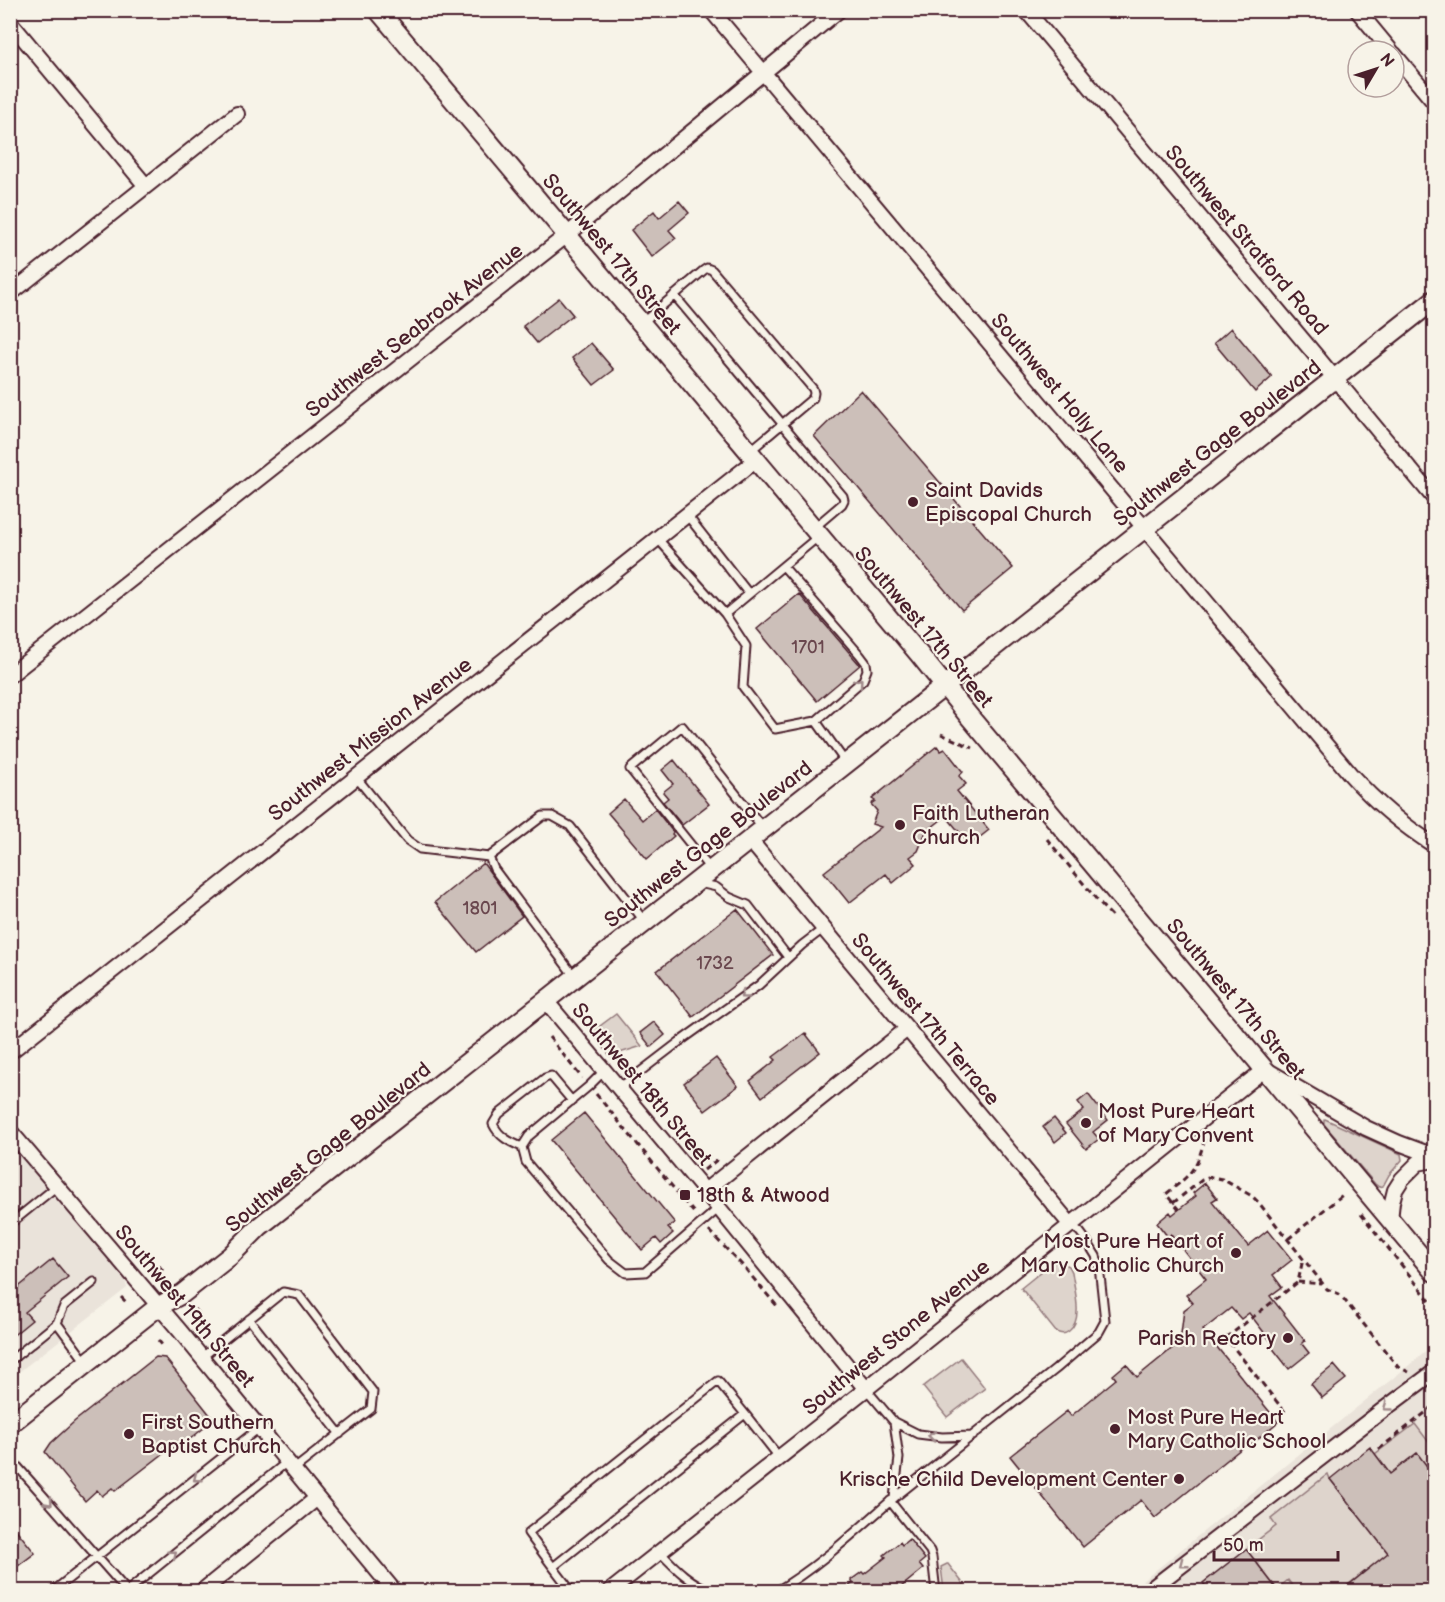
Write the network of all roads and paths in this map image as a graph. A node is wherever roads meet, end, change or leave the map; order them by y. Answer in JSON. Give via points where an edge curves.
{"nodes":[{"id":1,"x":378,"y":10,"type":"edge"},
{"id":2,"x":711,"y":10,"type":"edge"},
{"id":3,"x":839,"y":10,"type":"edge"},
{"id":4,"x":1026,"y":10,"type":"edge"},
{"id":5,"x":1357,"y":10,"type":"edge"},
{"id":6,"x":10,"y":22,"type":"edge"},
{"id":7,"x":1381,"y":39,"type":"edge"},
{"id":8,"x":1406,"y":69,"type":"edge"},
{"id":9,"x":763,"y":72,"type":"junction"},
{"id":10,"x":1434,"y":102,"type":"edge"},
{"id":11,"x":237,"y":114,"type":"dead end"},
{"id":12,"x":146,"y":186,"type":"junction"},
{"id":13,"x":567,"y":236,"type":"junction"},
{"id":14,"x":10,"y":294,"type":"edge"},
{"id":15,"x":674,"y":295,"type":"junction"},
{"id":16,"x":1434,"y":300,"type":"edge"},
{"id":17,"x":641,"y":323,"type":"junction"},
{"id":18,"x":1335,"y":379,"type":"junction"},
{"id":19,"x":782,"y":424,"type":"junction"},
{"id":20,"x":752,"y":456,"type":"junction"},
{"id":21,"x":1434,"y":498,"type":"edge"},
{"id":22,"x":687,"y":515,"type":"junction"},
{"id":23,"x":1145,"y":527,"type":"junction"},
{"id":24,"x":816,"y":532,"type":"junction"},
{"id":25,"x":657,"y":538,"type":"junction"},
{"id":26,"x":783,"y":566,"type":"junction"},
{"id":27,"x":749,"y":594,"type":"junction"},
{"id":28,"x":725,"y":614,"type":"junction"},
{"id":29,"x":10,"y":675,"type":"edge"},
{"id":30,"x":944,"y":686,"type":"junction"},
{"id":31,"x":816,"y":722,"type":"junction"},
{"id":32,"x":846,"y":763,"type":"junction"},
{"id":33,"x":356,"y":777,"type":"junction"},
{"id":34,"x":756,"y":834,"type":"junction"},
{"id":35,"x":1434,"y":845,"type":"edge"},
{"id":36,"x":489,"y":857,"type":"junction"},
{"id":37,"x":711,"y":870,"type":"junction"},
{"id":38,"x":696,"y":882,"type":"junction"},
{"id":39,"x":645,"y":922,"type":"junction"},
{"id":40,"x":824,"y":929,"type":"junction"},
{"id":41,"x":788,"y":957,"type":"junction"},
{"id":42,"x":575,"y":977,"type":"junction"},
{"id":43,"x":546,"y":1001,"type":"junction"},
{"id":44,"x":907,"y":1029,"type":"junction"},
{"id":45,"x":549,"y":1037,"type":"dead end"},
{"id":46,"x":10,"y":1052,"type":"edge"},
{"id":47,"x":1265,"y":1069,"type":"junction"},
{"id":48,"x":604,"y":1071,"type":"junction"},
{"id":49,"x":590,"y":1086,"type":"junction"},
{"id":50,"x":619,"y":1088,"type":"junction"},
{"id":51,"x":572,"y":1101,"type":"junction"},
{"id":52,"x":1206,"y":1133,"type":"dead end"},
{"id":53,"x":13,"y":1138,"type":"edge"},
{"id":54,"x":522,"y":1147,"type":"junction"},
{"id":55,"x":1434,"y":1158,"type":"edge"},
{"id":56,"x":57,"y":1186,"type":"junction"},
{"id":57,"x":705,"y":1191,"type":"junction"},
{"id":58,"x":1346,"y":1192,"type":"dead end"},
{"id":59,"x":1173,"y":1203,"type":"junction"},
{"id":60,"x":719,"y":1209,"type":"junction"},
{"id":61,"x":1358,"y":1209,"type":"dead end"},
{"id":62,"x":1179,"y":1210,"type":"dead end"},
{"id":63,"x":1390,"y":1220,"type":"junction"},
{"id":64,"x":10,"y":1224,"type":"edge"},
{"id":65,"x":703,"y":1224,"type":"junction"},
{"id":66,"x":1070,"y":1224,"type":"junction"},
{"id":67,"x":1288,"y":1239,"type":"junction"},
{"id":68,"x":1303,"y":1259,"type":"junction"},
{"id":69,"x":159,"y":1266,"type":"dead end"},
{"id":70,"x":164,"y":1272,"type":"dead end"},
{"id":71,"x":1434,"y":1272,"type":"edge"},
{"id":72,"x":94,"y":1282,"type":"dead end"},
{"id":73,"x":1298,"y":1282,"type":"junction"},
{"id":74,"x":1322,"y":1284,"type":"junction"},
{"id":75,"x":121,"y":1297,"type":"dead end"},
{"id":76,"x":126,"y":1302,"type":"dead end"},
{"id":77,"x":159,"y":1306,"type":"junction"},
{"id":78,"x":1434,"y":1306,"type":"edge"},
{"id":79,"x":195,"y":1309,"type":"dead end"},
{"id":80,"x":780,"y":1310,"type":"dead end"},
{"id":81,"x":200,"y":1315,"type":"dead end"},
{"id":82,"x":249,"y":1319,"type":"junction"},
{"id":83,"x":57,"y":1323,"type":"junction"},
{"id":84,"x":158,"y":1340,"type":"dead end"},
{"id":85,"x":162,"y":1345,"type":"dead end"},
{"id":86,"x":201,"y":1358,"type":"junction"},
{"id":87,"x":10,"y":1361,"type":"edge"},
{"id":88,"x":87,"y":1363,"type":"junction"},
{"id":89,"x":1430,"y":1376,"type":"edge"},
{"id":90,"x":866,"y":1389,"type":"junction"},
{"id":91,"x":1434,"y":1406,"type":"edge"},
{"id":92,"x":1285,"y":1412,"type":"dead end"},
{"id":93,"x":745,"y":1414,"type":"junction"},
{"id":94,"x":894,"y":1422,"type":"junction"},
{"id":95,"x":10,"y":1424,"type":"edge"},
{"id":96,"x":259,"y":1428,"type":"junction"},
{"id":97,"x":339,"y":1434,"type":"junction"},
{"id":98,"x":973,"y":1436,"type":"junction"},
{"id":99,"x":1379,"y":1449,"type":"dead end"},
{"id":100,"x":10,"y":1458,"type":"edge"},
{"id":101,"x":779,"y":1458,"type":"junction"},
{"id":102,"x":290,"y":1466,"type":"junction"},
{"id":103,"x":317,"y":1498,"type":"junction"},
{"id":104,"x":892,"y":1499,"type":"junction"},
{"id":105,"x":660,"y":1552,"type":"junction"},
{"id":106,"x":98,"y":1556,"type":"junction"},
{"id":107,"x":553,"y":1567,"type":"junction"},
{"id":108,"x":127,"y":1591,"type":"edge"},
{"id":109,"x":775,"y":1591,"type":"edge"},
{"id":110,"x":52,"y":1592,"type":"edge"},
{"id":111,"x":201,"y":1592,"type":"edge"},
{"id":112,"x":395,"y":1592,"type":"edge"},
{"id":113,"x":572,"y":1592,"type":"edge"},
{"id":114,"x":609,"y":1592,"type":"edge"},
{"id":115,"x":714,"y":1592,"type":"edge"},
{"id":116,"x":936,"y":1592,"type":"edge"},
{"id":117,"x":1147,"y":1592,"type":"edge"}],
"edges":[{"from":1,"to":13,"type":"main road","name":"Southwest 17th Street"},
{"from":2,"to":9,"type":"street","name":"Southwest Holly Lane"},
{"from":3,"to":9,"type":"street","name":"Southwest Seabrook Avenue"},
{"from":4,"to":18,"type":"street","name":"Southwest Stratford Road"},
{"from":5,"to":7,"type":"street"},
{"from":6,"to":12,"type":"street"},
{"from":8,"to":10,"type":"street"},
{"from":9,"to":13,"type":"street","name":"Southwest Seabrook Avenue"},
{"from":9,"to":23,"type":"street","name":"Southwest Holly Lane"},
{"from":11,"to":12,"type":"street"},
{"from":12,"to":14,"type":"street"},
{"from":13,"to":17,"type":"main road","name":"Southwest 17th Street"},
{"from":13,"to":29,"type":"street","name":"Southwest Seabrook Avenue"},
{"from":15,"to":17,"type":"lane"},
{"from":15,"to":19,"type":"lane"},
{"from":15,"to":19,"type":"lane","via":[[707,268],[712,270],[813,389],[813,398]]},
{"from":16,"to":18,"type":"main road","name":"Southwest Gage Boulevard"},
{"from":17,"to":20,"type":"main road","name":"Southwest 17th Street"},
{"from":18,"to":21,"type":"street","name":"Southwest Stratford Road"},
{"from":18,"to":23,"type":"main road","name":"Southwest Gage Boulevard"},
{"from":19,"to":20,"type":"lane"},
{"from":19,"to":24,"type":"lane","via":[[843,496],[842,504]]},
{"from":20,"to":22,"type":"street","name":"Southwest Mission Avenue"},
{"from":20,"to":24,"type":"main road","name":"Southwest 17th Street"},
{"from":22,"to":25,"type":"street","name":"Southwest Mission Avenue"},
{"from":22,"to":27,"type":"lane"},
{"from":23,"to":30,"type":"main road","name":"Southwest Gage Boulevard"},
{"from":23,"to":35,"type":"street","name":"Southwest Holly Lane","via":[[1368,795]]},
{"from":24,"to":26,"type":"lane"},
{"from":24,"to":30,"type":"main road","name":"Southwest 17th Street"},
{"from":25,"to":28,"type":"lane"},
{"from":25,"to":33,"type":"street","name":"Southwest Mission Avenue"},
{"from":26,"to":27,"type":"lane"},
{"from":31,"to":26,"type":"lane","one_way":true,"via":[[863,680],[866,663]]},
{"from":27,"to":28,"type":"lane"},
{"from":28,"to":31,"type":"lane","via":[[746,646],[743,687],[775,729]]},
{"from":30,"to":32,"type":"main road","name":"Southwest Gage Boulevard"},
{"from":30,"to":47,"type":"main road","name":"Southwest 17th Street"},
{"from":31,"to":32,"type":"lane"},
{"from":32,"to":34,"type":"main road","name":"Southwest Gage Boulevard"},
{"from":33,"to":36,"type":"lane","via":[[407,840],[420,849]]},
{"from":33,"to":46,"type":"street","name":"Southwest Mission Avenue"},
{"from":34,"to":37,"type":"main road","name":"Southwest Gage Boulevard"},
{"from":34,"to":37,"type":"lane","via":[[682,726],[630,769]]},
{"from":34,"to":40,"type":"street","name":"Southwest 17th Terrace"},
{"from":36,"to":39,"type":"lane","via":[[543,816],[552,816],[570,826]]},
{"from":36,"to":42,"type":"lane"},
{"from":37,"to":38,"type":"main road","name":"Southwest Gage Boulevard"},
{"from":38,"to":39,"type":"main road","name":"Southwest Gage Boulevard"},
{"from":38,"to":41,"type":"lane","via":[[716,887],[748,905]]},
{"from":39,"to":42,"type":"main road","name":"Southwest Gage Boulevard"},
{"from":40,"to":41,"type":"lane"},
{"from":40,"to":44,"type":"street","name":"Southwest 17th Terrace"},
{"from":41,"to":50,"type":"lane","one_way":true,"via":[[759,985]]},
{"from":42,"to":43,"type":"main road","name":"Southwest Gage Boulevard"},
{"from":43,"to":48,"type":"street","name":"Southwest 18th Street"},
{"from":43,"to":77,"type":"main road","name":"Southwest Gage Boulevard","via":[[260,1226],[183,1294]]},
{"from":44,"to":57,"type":"street"},
{"from":44,"to":66,"type":"street","name":"Southwest 17th Terrace"},
{"from":45,"to":49,"type":"path"},
{"from":47,"to":55,"type":"street","via":[[1366,1128]]},
{"from":47,"to":63,"type":"main road","name":"Southwest 17th Street"},
{"from":47,"to":66,"type":"street","name":"Southwest Stone Avenue"},
{"from":48,"to":49,"type":"lane"},
{"from":48,"to":50,"type":"street","name":"Southwest 18th Street"},
{"from":49,"to":51,"type":"lane"},
{"from":49,"to":65,"type":"path"},
{"from":50,"to":57,"type":"street","name":"Southwest 18th Street"},
{"from":51,"to":54,"type":"lane","via":[[529,1136]]},
{"from":51,"to":54,"type":"lane","via":[[551,1076],[499,1114],[493,1124],[496,1130]]},
{"from":52,"to":59,"type":"path","via":[[1200,1159],[1189,1176],[1166,1194]]},
{"from":53,"to":56,"type":"street","name":"Southwest 19th Street"},
{"from":54,"to":65,"type":"lane","via":[[526,1162],[609,1260],[626,1273],[645,1272]]},
{"from":55,"to":63,"type":"street","via":[[1418,1163],[1402,1179]]},
{"from":56,"to":64,"type":"lane"},
{"from":56,"to":77,"type":"street","name":"Southwest 19th Street"},
{"from":57,"to":60,"type":"street","name":"Southwest 18th Street"},
{"from":58,"to":67,"type":"path"},
{"from":59,"to":62,"type":"path"},
{"from":59,"to":67,"type":"path","via":[[1202,1180],[1217,1178],[1256,1199]]},
{"from":60,"to":65,"type":"lane"},
{"from":60,"to":90,"type":"street","name":"Southwest 18th Street"},
{"from":61,"to":78,"type":"path"},
{"from":63,"to":71,"type":"main road","name":"Southwest 17th Street"},
{"from":65,"to":80,"type":"path"},
{"from":66,"to":90,"type":"street","name":"Southwest Stone Avenue"},
{"from":66,"to":98,"type":"lane","via":[[1080,1232],[1099,1266],[1104,1321],[1099,1332]]},
{"from":67,"to":68,"type":"path"},
{"from":68,"to":73,"type":"path"},
{"from":68,"to":74,"type":"path"},
{"from":69,"to":70,"type":"path"},
{"from":72,"to":83,"type":"lane","via":[[64,1306]]},
{"from":73,"to":74,"type":"path"},
{"from":73,"to":92,"type":"path","via":[[1226,1338]]},
{"from":74,"to":89,"type":"path","via":[[1342,1297],[1398,1367]]},
{"from":75,"to":76,"type":"path"},
{"from":77,"to":86,"type":"street","name":"Southwest 19th Street"},
{"from":77,"to":88,"type":"main road","name":"Southwest Gage Boulevard"},
{"from":79,"to":81,"type":"path"},
{"from":82,"to":86,"type":"lane"},
{"from":82,"to":97,"type":"lane"},
{"from":82,"to":97,"type":"lane","via":[[283,1292],[299,1295],[373,1392],[371,1409]]},
{"from":83,"to":87,"type":"lane"},
{"from":83,"to":88,"type":"lane"},
{"from":84,"to":85,"type":"path"},
{"from":86,"to":96,"type":"street","name":"Southwest 19th Street"},
{"from":88,"to":95,"type":"main road","name":"Southwest Gage Boulevard"},
{"from":89,"to":117,"type":"street","one_way":true},
{"from":90,"to":94,"type":"lane"},
{"from":90,"to":101,"type":"street","name":"Southwest Stone Avenue"},
{"from":91,"to":99,"type":"path"},
{"from":93,"to":101,"type":"lane"},
{"from":93,"to":107,"type":"lane"},
{"from":93,"to":107,"type":"lane","via":[[718,1381],[528,1533]]},
{"from":98,"to":94,"type":"lane","one_way":true,"via":[[918,1434]]},
{"from":94,"to":104,"type":"lane","via":[[899,1458]]},
{"from":96,"to":102,"type":"street","name":"Southwest 19th Street"},
{"from":96,"to":106,"type":"lane","one_way":true},
{"from":97,"to":102,"type":"lane"},
{"from":98,"to":104,"type":"lane"},
{"from":100,"to":106,"type":"lane","one_way":true},
{"from":101,"to":105,"type":"street","name":"Southwest Stone Avenue"},
{"from":102,"to":103,"type":"street","name":"Southwest 19th Street"},
{"from":108,"to":102,"type":"lane","one_way":true},
{"from":103,"to":111,"type":"street"},
{"from":103,"to":112,"type":"street","name":"Southwest 19th Street"},
{"from":104,"to":109,"type":"lane","via":[[795,1580]]},
{"from":104,"to":116,"type":"lane","via":[[930,1551]]},
{"from":105,"to":114,"type":"street","name":"Southwest Stone Avenue"},
{"from":105,"to":115,"type":"lane","via":[[683,1576]]},
{"from":106,"to":108,"type":"lane"},
{"from":106,"to":110,"type":"lane"},
{"from":107,"to":113,"type":"lane"}]}
